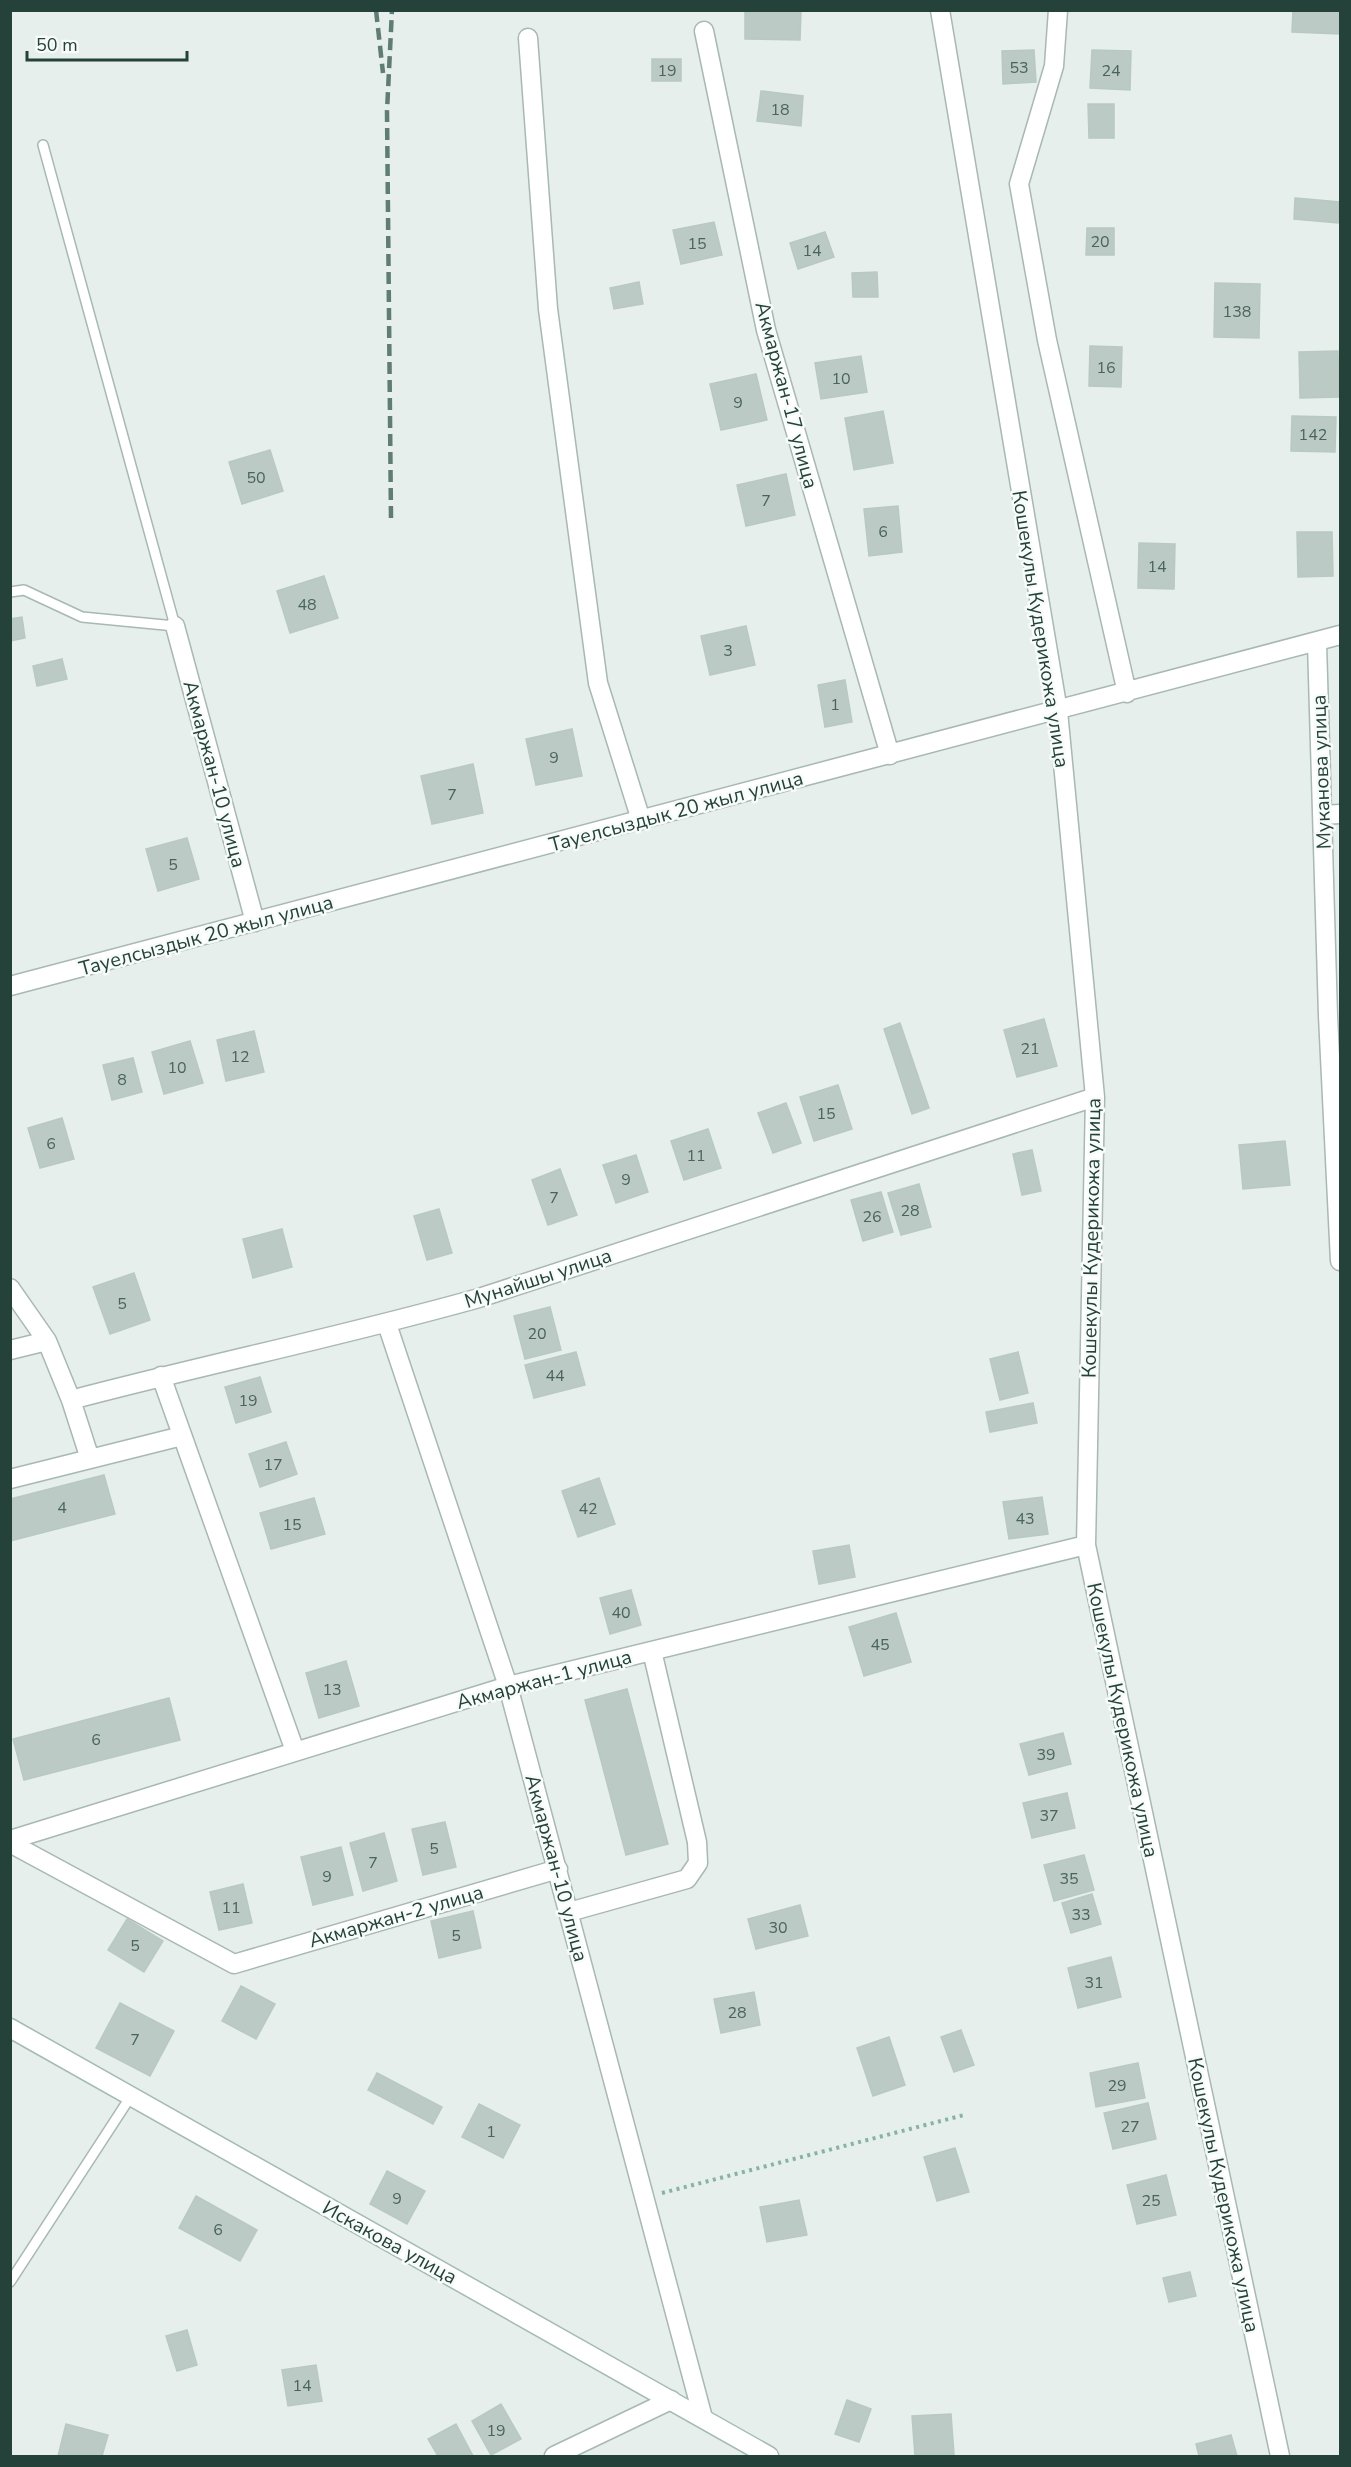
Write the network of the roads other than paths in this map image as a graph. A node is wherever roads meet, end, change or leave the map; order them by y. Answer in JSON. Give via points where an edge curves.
{"nodes":[{"id":1,"x":940,"y":10,"type":"edge"},
{"id":2,"x":1058,"y":10,"type":"edge"},
{"id":3,"x":704,"y":31,"type":"dead end"},
{"id":4,"x":528,"y":38,"type":"dead end"},
{"id":5,"x":43,"y":146,"type":"dead end"},
{"id":6,"x":10,"y":592,"type":"edge"},
{"id":7,"x":175,"y":626,"type":"junction"},
{"id":8,"x":1341,"y":635,"type":"edge"},
{"id":9,"x":1317,"y":643,"type":"junction"},
{"id":10,"x":1127,"y":693,"type":"junction"},
{"id":11,"x":1058,"y":711,"type":"junction"},
{"id":12,"x":890,"y":755,"type":"junction"},
{"id":13,"x":1341,"y":814,"type":"edge"},
{"id":14,"x":1322,"y":815,"type":"junction"},
{"id":15,"x":641,"y":820,"type":"junction"},
{"id":16,"x":255,"y":922,"type":"junction"},
{"id":17,"x":10,"y":986,"type":"edge"},
{"id":18,"x":1334,"y":1016,"type":"edge"},
{"id":19,"x":1095,"y":1097,"type":"junction"},
{"id":20,"x":1341,"y":1261,"type":"edge"},
{"id":21,"x":10,"y":1288,"type":"edge"},
{"id":22,"x":387,"y":1324,"type":"junction"},
{"id":23,"x":47,"y":1341,"type":"junction"},
{"id":24,"x":10,"y":1350,"type":"edge"},
{"id":25,"x":161,"y":1376,"type":"junction"},
{"id":26,"x":71,"y":1400,"type":"junction"},
{"id":27,"x":182,"y":1436,"type":"junction"},
{"id":28,"x":90,"y":1459,"type":"junction"},
{"id":29,"x":10,"y":1479,"type":"edge"},
{"id":30,"x":1086,"y":1545,"type":"junction"},
{"id":31,"x":651,"y":1651,"type":"junction"},
{"id":32,"x":508,"y":1686,"type":"junction"},
{"id":33,"x":295,"y":1751,"type":"junction"},
{"id":34,"x":10,"y":1841,"type":"edge"},
{"id":35,"x":558,"y":1869,"type":"junction"},
{"id":36,"x":569,"y":1912,"type":"junction"},
{"id":37,"x":10,"y":2028,"type":"edge"},
{"id":38,"x":131,"y":2096,"type":"junction"},
{"id":39,"x":10,"y":2282,"type":"edge"},
{"id":40,"x":671,"y":2400,"type":"junction"},
{"id":41,"x":702,"y":2418,"type":"junction"},
{"id":42,"x":554,"y":2457,"type":"edge"},
{"id":43,"x":769,"y":2457,"type":"edge"},
{"id":44,"x":1280,"y":2457,"type":"edge"}],
"edges":[{"from":1,"to":11,"type":"street","name":"Кошекулы Кудерикожа улица"},
{"from":2,"to":10,"type":"street","via":[[1054,66],[1019,184],[1047,340]]},
{"from":3,"to":12,"type":"street","name":"Акмаржан-17 улица","via":[[766,330]]},
{"from":4,"to":15,"type":"street","via":[[548,309],[598,683]]},
{"from":5,"to":7,"type":"lane"},
{"from":6,"to":7,"type":"lane","via":[[24,590],[81,617]]},
{"from":7,"to":16,"type":"street","name":"Акмаржан-10 улица"},
{"from":8,"to":9,"type":"street","name":"Тауелсыздык 20 жыл улица"},
{"from":9,"to":10,"type":"street","name":"Тауелсыздык 20 жыл улица"},
{"from":9,"to":14,"type":"street","name":"Муканова улица"},
{"from":10,"to":11,"type":"street","name":"Тауелсыздык 20 жыл улица"},
{"from":11,"to":12,"type":"street","name":"Тауелсыздык 20 жыл улица"},
{"from":11,"to":19,"type":"street","name":"Кошекулы Кудерикожа улица"},
{"from":12,"to":15,"type":"street","name":"Тауелсыздык 20 жыл улица"},
{"from":13,"to":14,"type":"street"},
{"from":14,"to":18,"type":"street","name":"Муканова улица"},
{"from":15,"to":16,"type":"street","name":"Тауелсыздык 20 жыл улица"},
{"from":16,"to":17,"type":"street","name":"Тауелсыздык 20 жыл улица"},
{"from":18,"to":20,"type":"street","name":"Муканова улица"},
{"from":19,"to":22,"type":"street","name":"Мунайшы улица","via":[[479,1298]]},
{"from":19,"to":30,"type":"street","name":"Кошекулы Кудерикожа улица"},
{"from":21,"to":23,"type":"street"},
{"from":22,"to":25,"type":"street","name":"Мунайшы улица"},
{"from":22,"to":32,"type":"street","name":"Акмаржан-10 улица"},
{"from":23,"to":24,"type":"street"},
{"from":23,"to":26,"type":"street"},
{"from":25,"to":26,"type":"street","name":"Мунайшы улица"},
{"from":25,"to":27,"type":"street"},
{"from":26,"to":28,"type":"street"},
{"from":27,"to":28,"type":"street"},
{"from":27,"to":33,"type":"street"},
{"from":28,"to":29,"type":"street"},
{"from":30,"to":31,"type":"street","name":"Акмаржан-1 улица"},
{"from":30,"to":44,"type":"street","name":"Кошекулы Кудерикожа улица"},
{"from":31,"to":32,"type":"street","name":"Акмаржан-1 улица"},
{"from":31,"to":36,"type":"street","via":[[697,1842],[698,1863],[687,1879]]},
{"from":32,"to":33,"type":"street","name":"Акмаржан-1 улица"},
{"from":32,"to":35,"type":"street","name":"Акмаржан-10 улица"},
{"from":33,"to":34,"type":"street","name":"Акмаржан-1 улица"},
{"from":34,"to":35,"type":"street","name":"Акмаржан-2 улица","via":[[234,1964]]},
{"from":35,"to":36,"type":"street","name":"Акмаржан-10 улица"},
{"from":36,"to":41,"type":"street","name":"Акмаржан-10 улица"},
{"from":37,"to":38,"type":"street","name":"Искакова улица"},
{"from":38,"to":39,"type":"lane"},
{"from":38,"to":40,"type":"street","name":"Искакова улица"},
{"from":40,"to":41,"type":"street","name":"Искакова улица"},
{"from":40,"to":42,"type":"street"},
{"from":41,"to":43,"type":"street","name":"Искакова улица"}]}
